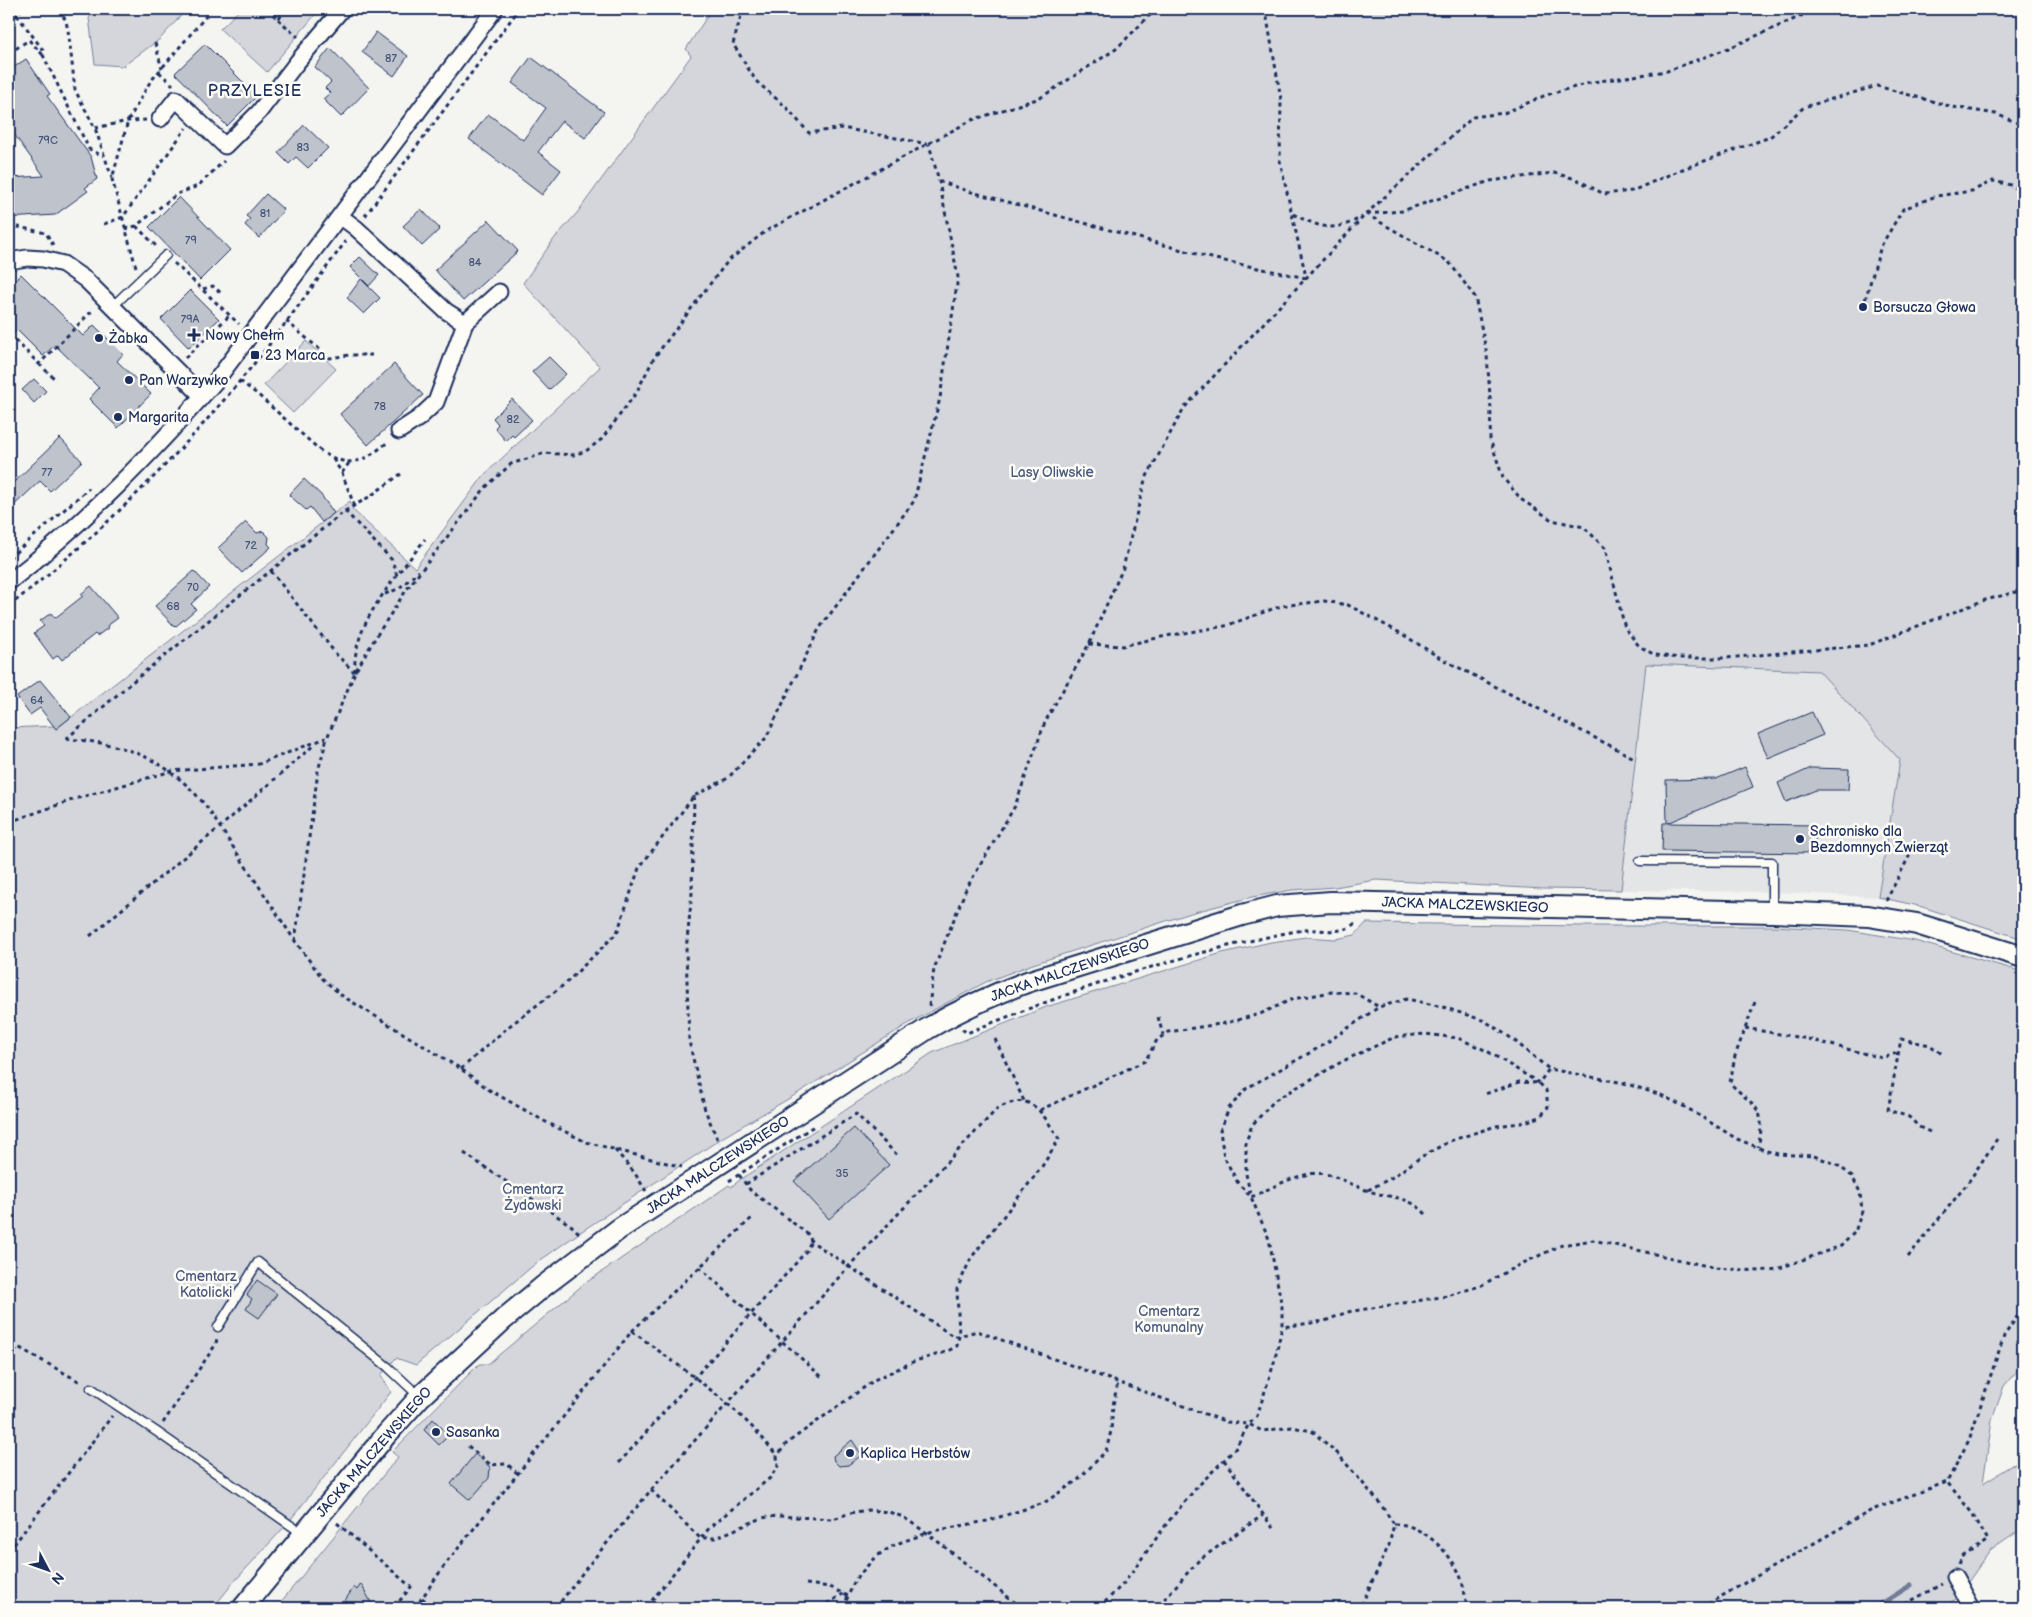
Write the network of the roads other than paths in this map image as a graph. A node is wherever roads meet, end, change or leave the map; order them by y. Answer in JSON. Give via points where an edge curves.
{"nodes":[{"id":1,"x":342,"y":9,"type":"edge"},
{"id":2,"x":496,"y":9,"type":"edge"},
{"id":3,"x":160,"y":118,"type":"road end"},
{"id":4,"x":340,"y":216,"type":"junction"},
{"id":5,"x":166,"y":255,"type":"road end"},
{"id":6,"x":9,"y":262,"type":"edge"},
{"id":7,"x":499,"y":292,"type":"dead end"},
{"id":8,"x":109,"y":302,"type":"junction"},
{"id":9,"x":465,"y":323,"type":"junction"},
{"id":10,"x":202,"y":396,"type":"junction"},
{"id":11,"x":399,"y":431,"type":"road end"},
{"id":12,"x":9,"y":582,"type":"edge"},
{"id":13,"x":1640,"y":861,"type":"dead end"},
{"id":14,"x":1772,"y":912,"type":"junction"},
{"id":15,"x":2023,"y":957,"type":"edge"},
{"id":16,"x":218,"y":1327,"type":"road end"},
{"id":17,"x":91,"y":1388,"type":"road end"},
{"id":18,"x":420,"y":1397,"type":"junction"},
{"id":19,"x":303,"y":1534,"type":"junction"},
{"id":20,"x":1955,"y":1577,"type":"road end"},
{"id":21,"x":247,"y":1607,"type":"edge"},
{"id":22,"x":1972,"y":1608,"type":"edge"}],
"edges":[{"from":1,"to":3,"type":"street","via":[[259,112],[225,146],[176,100]]},
{"from":2,"to":4,"type":"street"},
{"from":4,"to":9,"type":"street","via":[[446,311]]},
{"from":4,"to":10,"type":"street"},
{"from":5,"to":8,"type":"lane"},
{"from":6,"to":8,"type":"street","via":[[43,258],[63,264]]},
{"from":7,"to":9,"type":"street"},
{"from":8,"to":10,"type":"street"},
{"from":9,"to":11,"type":"street","via":[[436,402],[420,418]]},
{"from":10,"to":12,"type":"street","via":[[114,491]]},
{"from":13,"to":14,"type":"lane","via":[[1772,862]]},
{"from":14,"to":15,"type":"main road","name":"JACKA MALCZEWSKIEGO","via":[[1877,917],[1917,924]]},
{"from":14,"to":18,"type":"main road","name":"JACKA MALCZEWSKIEGO","via":[[1376,902],[1276,906],[1027,982],[985,998],[927,1029],[612,1234],[504,1319]]},
{"from":16,"to":18,"type":"lane","via":[[258,1262],[388,1367]]},
{"from":17,"to":19,"type":"lane"},
{"from":18,"to":19,"type":"main road","name":"JACKA MALCZEWSKIEGO"},
{"from":19,"to":21,"type":"main road","name":"JACKA MALCZEWSKIEGO"},
{"from":20,"to":22,"type":"street"}]}
